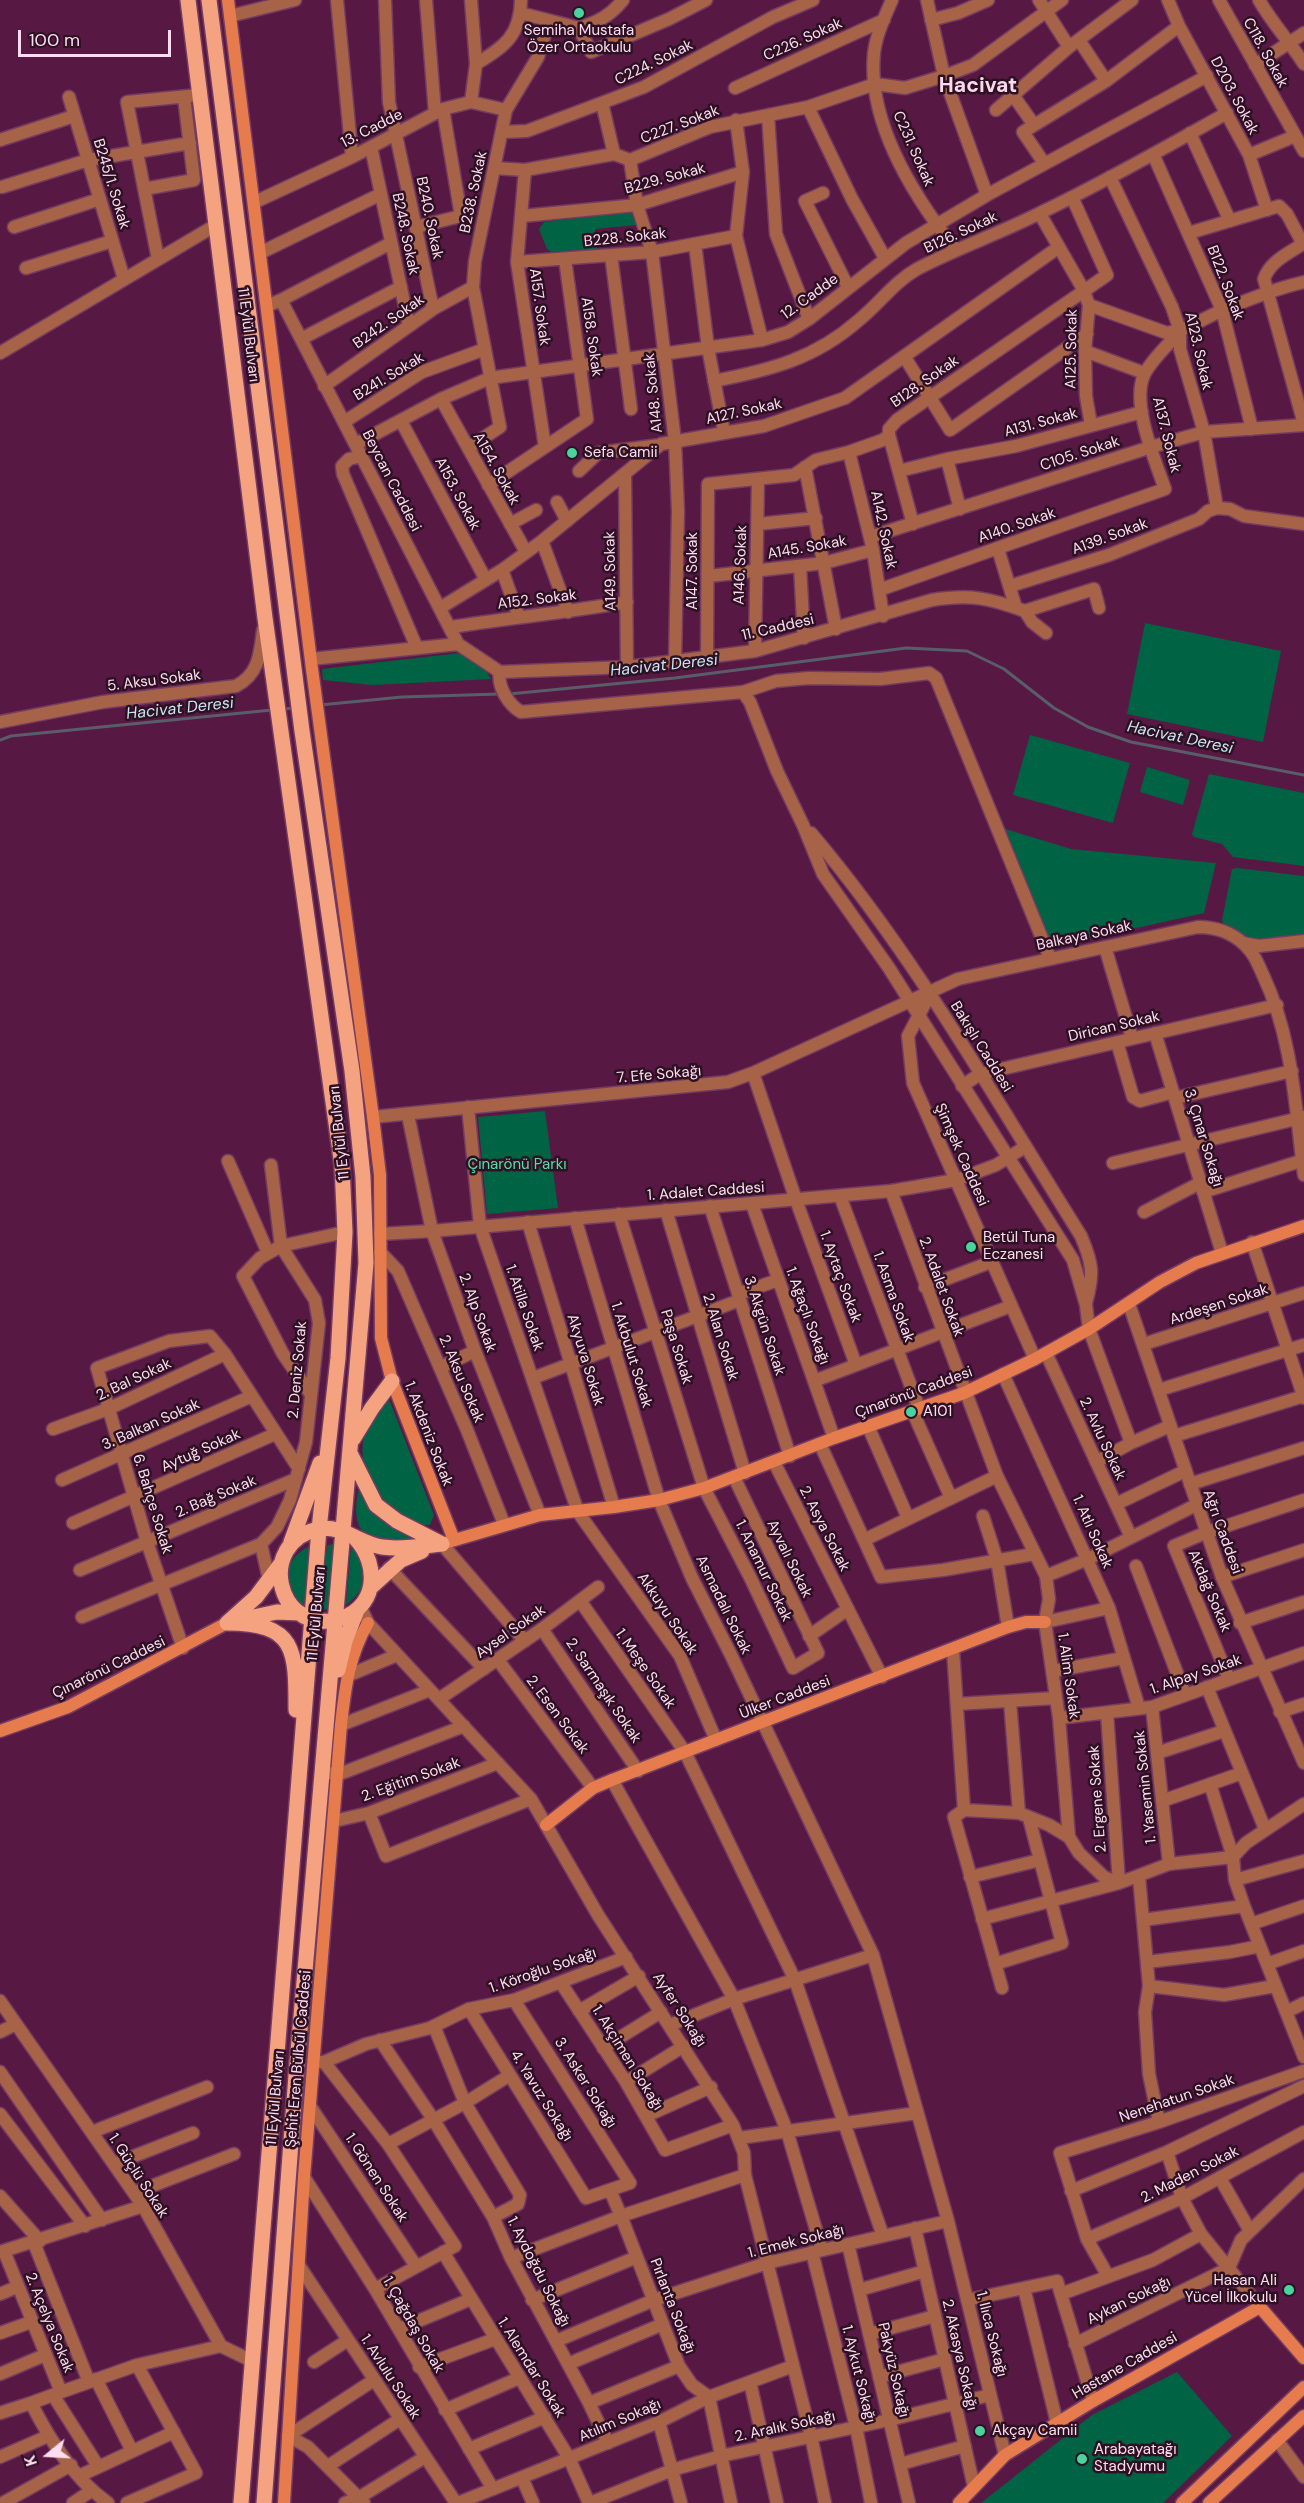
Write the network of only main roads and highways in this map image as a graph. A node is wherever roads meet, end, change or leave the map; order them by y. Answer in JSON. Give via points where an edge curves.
{"nodes":[{"id":1,"x":188,"y":0,"type":"edge"},
{"id":2,"x":209,"y":0,"type":"edge"},
{"id":3,"x":228,"y":0,"type":"edge"},
{"id":4,"x":1304,"y":1226,"type":"edge"},
{"id":5,"x":392,"y":1381,"type":"junction"},
{"id":6,"x":330,"y":1435,"type":"junction"},
{"id":7,"x":350,"y":1448,"type":"junction"},
{"id":8,"x":319,"y":1529,"type":"junction"},
{"id":9,"x":349,"y":1535,"type":"junction"},
{"id":10,"x":448,"y":1542,"type":"junction"},
{"id":11,"x":289,"y":1546,"type":"junction"},
{"id":12,"x":280,"y":1565,"type":"junction"},
{"id":13,"x":370,"y":1588,"type":"junction"},
{"id":14,"x":359,"y":1608,"type":"junction"},
{"id":15,"x":306,"y":1616,"type":"junction"},
{"id":16,"x":334,"y":1620,"type":"junction"},
{"id":17,"x":1045,"y":1622,"type":"road end"},
{"id":18,"x":226,"y":1623,"type":"junction"},
{"id":19,"x":368,"y":1623,"type":"road end"},
{"id":20,"x":0,"y":1731,"type":"edge"},
{"id":21,"x":325,"y":1731,"type":"junction"},
{"id":22,"x":330,"y":1773,"type":"junction"},
{"id":23,"x":296,"y":1814,"type":"junction"},
{"id":24,"x":546,"y":1825,"type":"road end"},
{"id":25,"x":1304,"y":2358,"type":"edge"},
{"id":26,"x":1304,"y":2387,"type":"edge"},
{"id":27,"x":1304,"y":2416,"type":"edge"},
{"id":28,"x":241,"y":2503,"type":"edge"},
{"id":29,"x":264,"y":2503,"type":"edge"},
{"id":30,"x":284,"y":2503,"type":"edge"},
{"id":31,"x":959,"y":2503,"type":"edge"},
{"id":32,"x":1182,"y":2503,"type":"edge"},
{"id":33,"x":1209,"y":2503,"type":"edge"}],
"edges":[{"from":1,"to":6,"type":"main road","name":"11 Eylül Bulvarı","via":[[265,618],[342,1166],[345,1232]]},
{"from":2,"to":7,"type":"main road","name":"11 Eylül Bulvarı","via":[[363,1177],[366,1263]]},
{"from":3,"to":5,"type":"main road","name":"1. Akdeniz Sokak","via":[[380,1175],[381,1338]]},
{"from":4,"to":10,"type":"main road","name":"Çınarönü Caddesi","via":[[1196,1263],[1089,1329],[964,1393],[704,1488],[614,1508],[540,1515]]},
{"from":5,"to":7,"type":"main road"},
{"from":5,"to":10,"type":"main road","name":"1. Akdeniz Sokak"},
{"from":6,"to":8,"type":"main road","name":"11 Eylül Bulvarı"},
{"from":6,"to":11,"type":"main road"},
{"from":7,"to":9,"type":"main road","name":"11 Eylül Bulvarı"},
{"from":7,"to":10,"type":"main road","via":[[376,1505],[397,1521]]},
{"from":8,"to":9,"type":"main road"},
{"from":8,"to":11,"type":"main road","via":[[302,1534]]},
{"from":8,"to":15,"type":"main road","name":"11 Eylül Bulvarı"},
{"from":9,"to":10,"type":"main road","via":[[380,1547]]},
{"from":9,"to":13,"type":"main road","via":[[370,1561]]},
{"from":9,"to":16,"type":"main road","name":"11 Eylül Bulvarı"},
{"from":10,"to":13,"type":"main road","via":[[401,1560]]},
{"from":11,"to":12,"type":"main road"},
{"from":12,"to":15,"type":"main road","via":[[283,1592],[290,1604]]},
{"from":12,"to":18,"type":"main road","via":[[256,1597]]},
{"from":13,"to":14,"type":"main road"},
{"from":14,"to":16,"type":"main road"},
{"from":14,"to":21,"type":"main road","via":[[345,1641]]},
{"from":15,"to":16,"type":"main road"},
{"from":15,"to":18,"type":"main road","via":[[277,1612]]},
{"from":15,"to":23,"type":"main road","name":"11 Eylül Bulvarı"},
{"from":16,"to":21,"type":"main road","name":"11 Eylül Bulvarı"},
{"from":17,"to":24,"type":"main road","name":"Ülker Caddesi","via":[[1026,1622],[1008,1628],[612,1780],[593,1788]]},
{"from":18,"to":20,"type":"main road","name":"Çınarönü Caddesi","via":[[68,1707]]},
{"from":18,"to":23,"type":"main road","via":[[252,1623],[268,1628],[290,1648],[295,1660]]},
{"from":19,"to":22,"type":"main road","name":"Şehit Eren Bülbül Caddesi","via":[[358,1640],[347,1676]]},
{"from":21,"to":22,"type":"main road","name":"11 Eylül Bulvarı"},
{"from":22,"to":29,"type":"main road","name":"11 Eylül Bulvarı","via":[[278,2294]]},
{"from":22,"to":30,"type":"main road","name":"Şehit Eren Bülbül Caddesi","via":[[334,1821],[319,2062],[310,2106],[304,2177]]},
{"from":23,"to":28,"type":"main road","name":"11 Eylül Bulvarı"},
{"from":25,"to":31,"type":"main road","name":"Hastane Caddesi","via":[[1260,2307],[1005,2455]]},
{"from":26,"to":32,"type":"main road"},
{"from":27,"to":33,"type":"main road"}]}
